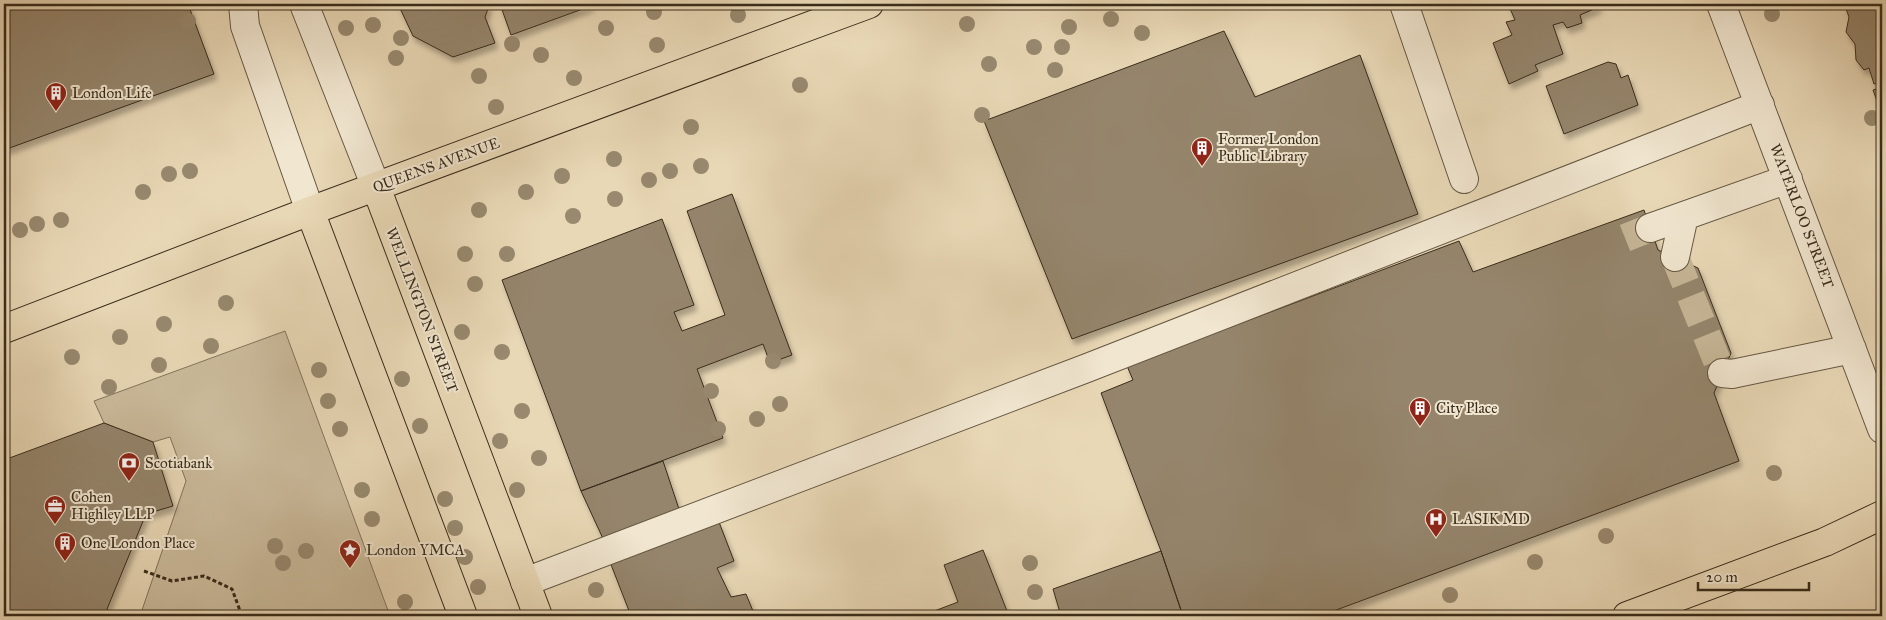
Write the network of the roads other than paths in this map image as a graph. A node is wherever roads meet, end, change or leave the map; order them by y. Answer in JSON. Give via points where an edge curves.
{"nodes":[{"id":1,"x":243,"y":4,"type":"edge"},
{"id":2,"x":304,"y":4,"type":"edge"},
{"id":3,"x":869,"y":4,"type":"edge"},
{"id":4,"x":1404,"y":4,"type":"edge"},
{"id":5,"x":1721,"y":4,"type":"edge"},
{"id":6,"x":1760,"y":105,"type":"junction"},
{"id":7,"x":1464,"y":179,"type":"dead end"},
{"id":8,"x":1788,"y":179,"type":"junction"},
{"id":9,"x":376,"y":187,"type":"junction"},
{"id":10,"x":310,"y":211,"type":"junction"},
{"id":11,"x":1684,"y":216,"type":"junction"},
{"id":12,"x":1650,"y":228,"type":"tunnel mouth"},
{"id":13,"x":1675,"y":257,"type":"tunnel mouth"},
{"id":14,"x":4,"y":329,"type":"edge"},
{"id":15,"x":1852,"y":349,"type":"junction"},
{"id":16,"x":1722,"y":372,"type":"dead end"},
{"id":17,"x":1882,"y":429,"type":"edge"},
{"id":18,"x":1882,"y":515,"type":"edge"},
{"id":19,"x":525,"y":582,"type":"junction"},
{"id":20,"x":463,"y":616,"type":"edge"},
{"id":21,"x":538,"y":616,"type":"edge"},
{"id":22,"x":1626,"y":616,"type":"edge"}],
"edges":[{"from":1,"to":10,"type":"street","via":[[245,26]]},
{"from":2,"to":9,"type":"street","name":"WELLINGTON STREET"},
{"from":3,"to":9,"type":"main road","name":"QUEENS AVENUE"},
{"from":4,"to":7,"type":"street"},
{"from":5,"to":6,"type":"street","name":"WATERLOO STREET"},
{"from":6,"to":8,"type":"street","name":"WATERLOO STREET"},
{"from":6,"to":19,"type":"street"},
{"from":8,"to":11,"type":"street"},
{"from":8,"to":15,"type":"street","name":"WATERLOO STREET"},
{"from":9,"to":10,"type":"main road","name":"QUEENS AVENUE"},
{"from":9,"to":19,"type":"main road","name":"WELLINGTON STREET"},
{"from":10,"to":14,"type":"main road","name":"QUEENS AVENUE"},
{"from":10,"to":20,"type":"main road"},
{"from":11,"to":12,"type":"street"},
{"from":11,"to":13,"type":"street"},
{"from":15,"to":16,"type":"street","via":[[1732,374]]},
{"from":15,"to":17,"type":"street","name":"WATERLOO STREET"},
{"from":18,"to":22,"type":"main road","via":[[1825,542]]},
{"from":19,"to":21,"type":"main road","name":"WELLINGTON STREET"}]}
